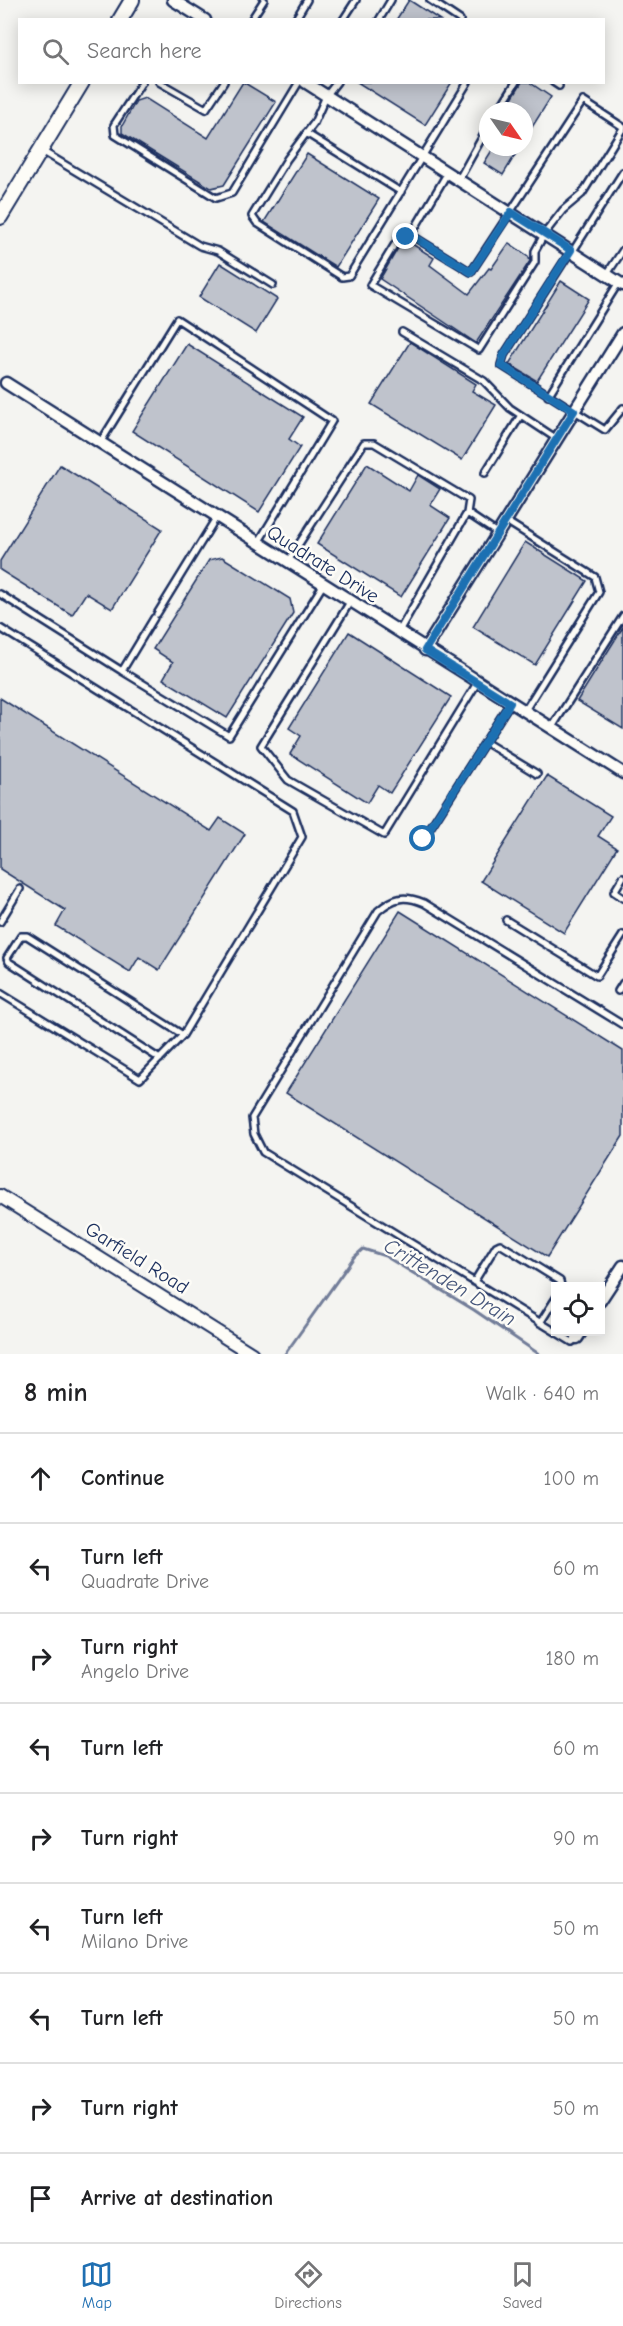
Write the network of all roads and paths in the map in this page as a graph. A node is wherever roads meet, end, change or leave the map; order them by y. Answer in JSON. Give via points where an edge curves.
{"nodes":[{"id":1,"x":131,"y":0,"type":"edge"},
{"id":2,"x":173,"y":0,"type":"edge"},
{"id":3,"x":264,"y":0,"type":"edge"},
{"id":4,"x":307,"y":0,"type":"edge"},
{"id":5,"x":356,"y":0,"type":"edge"},
{"id":6,"x":391,"y":0,"type":"edge"},
{"id":7,"x":430,"y":0,"type":"edge"},
{"id":8,"x":121,"y":18,"type":"edge"},
{"id":9,"x":202,"y":18,"type":"edge"},
{"id":10,"x":252,"y":18,"type":"edge"},
{"id":11,"x":296,"y":18,"type":"edge"},
{"id":12,"x":345,"y":18,"type":"edge"},
{"id":13,"x":380,"y":18,"type":"edge"},
{"id":14,"x":457,"y":18,"type":"edge"},
{"id":15,"x":81,"y":84,"type":"edge"},
{"id":16,"x":141,"y":84,"type":"edge"},
{"id":17,"x":162,"y":84,"type":"edge"},
{"id":18,"x":223,"y":84,"type":"edge"},
{"id":19,"x":298,"y":84,"type":"edge"},
{"id":20,"x":308,"y":84,"type":"edge"},
{"id":21,"x":335,"y":84,"type":"edge"},
{"id":22,"x":467,"y":84,"type":"edge"},
{"id":23,"x":515,"y":84,"type":"edge"},
{"id":24,"x":326,"y":96,"type":"junction"},
{"id":25,"x":504,"y":102,"type":"edge"},
{"id":26,"x":623,"y":127,"type":"edge"},
{"id":27,"x":306,"y":134,"type":"junction"},
{"id":28,"x":479,"y":143,"type":"edge"},
{"id":29,"x":41,"y":151,"type":"junction"},
{"id":30,"x":424,"y":157,"type":"junction"},
{"id":31,"x":448,"y":172,"type":"junction"},
{"id":32,"x":623,"y":172,"type":"edge"},
{"id":33,"x":459,"y":179,"type":"junction"},
{"id":34,"x":401,"y":192,"type":"junction"},
{"id":35,"x":511,"y":212,"type":"junction"},
{"id":36,"x":0,"y":217,"type":"edge"},
{"id":37,"x":545,"y":233,"type":"junction"},
{"id":38,"x":411,"y":235,"type":"junction"},
{"id":39,"x":623,"y":250,"type":"edge"},
{"id":40,"x":572,"y":251,"type":"junction"},
{"id":41,"x":607,"y":274,"type":"junction"},
{"id":42,"x":621,"y":284,"type":"edge"},
{"id":43,"x":273,"y":285,"type":"dead end"},
{"id":44,"x":402,"y":332,"type":"dead end"},
{"id":45,"x":623,"y":333,"type":"edge"},
{"id":46,"x":2,"y":380,"type":"edge"},
{"id":47,"x":548,"y":396,"type":"junction"},
{"id":48,"x":623,"y":408,"type":"edge"},
{"id":49,"x":574,"y":411,"type":"junction"},
{"id":50,"x":521,"y":415,"type":"junction"},
{"id":51,"x":557,"y":439,"type":"junction"},
{"id":52,"x":99,"y":444,"type":"junction"},
{"id":53,"x":485,"y":473,"type":"dead end"},
{"id":54,"x":467,"y":513,"type":"junction"},
{"id":55,"x":216,"y":518,"type":"junction"},
{"id":56,"x":506,"y":521,"type":"junction"},
{"id":57,"x":498,"y":533,"type":"junction"},
{"id":58,"x":257,"y":544,"type":"junction"},
{"id":59,"x":287,"y":563,"type":"junction"},
{"id":60,"x":323,"y":585,"type":"junction"},
{"id":61,"x":0,"y":594,"type":"edge"},
{"id":62,"x":350,"y":602,"type":"junction"},
{"id":63,"x":623,"y":616,"type":"edge"},
{"id":64,"x":0,"y":628,"type":"edge"},
{"id":65,"x":398,"y":633,"type":"junction"},
{"id":66,"x":425,"y":650,"type":"junction"},
{"id":67,"x":122,"y":671,"type":"junction"},
{"id":68,"x":477,"y":682,"type":"junction"},
{"id":69,"x":510,"y":703,"type":"junction"},
{"id":70,"x":524,"y":712,"type":"junction"},
{"id":71,"x":551,"y":729,"type":"junction"},
{"id":72,"x":485,"y":742,"type":"junction"},
{"id":73,"x":623,"y":773,"type":"edge"},
{"id":74,"x":537,"y":774,"type":"dead end"},
{"id":75,"x":423,"y":839,"type":"dead end"},
{"id":76,"x":623,"y":877,"type":"edge"},
{"id":77,"x":20,"y":889,"type":"dead end"},
{"id":78,"x":623,"y":898,"type":"edge"},
{"id":79,"x":506,"y":920,"type":"dead end"},
{"id":80,"x":0,"y":922,"type":"edge"},
{"id":81,"x":623,"y":935,"type":"edge"},
{"id":82,"x":623,"y":983,"type":"edge"},
{"id":83,"x":618,"y":991,"type":"dead end"},
{"id":84,"x":0,"y":993,"type":"edge"},
{"id":85,"x":623,"y":1025,"type":"edge"},
{"id":86,"x":183,"y":1035,"type":"junction"},
{"id":87,"x":160,"y":1059,"type":"junction"},
{"id":88,"x":0,"y":1196,"type":"edge"},
{"id":89,"x":623,"y":1266,"type":"edge"},
{"id":90,"x":474,"y":1282,"type":"junction"},
{"id":91,"x":560,"y":1282,"type":"edge"},
{"id":92,"x":605,"y":1293,"type":"edge"},
{"id":93,"x":551,"y":1305,"type":"edge"},
{"id":94,"x":540,"y":1323,"type":"junction"},
{"id":95,"x":551,"y":1330,"type":"edge"},
{"id":96,"x":562,"y":1336,"type":"edge"},
{"id":97,"x":578,"y":1336,"type":"edge"},
{"id":98,"x":252,"y":1354,"type":"edge"}],
"edges":[{"from":1,"to":8,"type":"main road"},
{"from":2,"to":9,"type":"street"},
{"from":3,"to":10,"type":"lane"},
{"from":4,"to":11,"type":"lane"},
{"from":5,"to":12,"type":"lane"},
{"from":6,"to":13,"type":"lane"},
{"from":7,"to":14,"type":"lane"},
{"from":15,"to":29,"type":"main road"},
{"from":16,"to":19,"type":"lane","via":[[114,125],[115,135],[216,198],[232,193]]},
{"from":17,"to":18,"type":"lane","via":[[206,109]]},
{"from":20,"to":24,"type":"street"},
{"from":21,"to":24,"type":"lane"},
{"from":22,"to":30,"type":"lane"},
{"from":23,"to":25,"type":"lane"},
{"from":24,"to":27,"type":"lane"},
{"from":24,"to":30,"type":"street"},
{"from":26,"to":35,"type":"lane","via":[[584,101]]},
{"from":26,"to":37,"type":"lane","via":[[582,194]]},
{"from":27,"to":34,"type":"lane"},
{"from":27,"to":34,"type":"lane","via":[[252,216],[342,277],[349,276]]},
{"from":28,"to":33,"type":"lane"},
{"from":29,"to":36,"type":"main road"},
{"from":29,"to":43,"type":"lane"},
{"from":30,"to":31,"type":"street"},
{"from":30,"to":34,"type":"lane"},
{"from":31,"to":33,"type":"street"},
{"from":31,"to":38,"type":"lane"},
{"from":32,"to":40,"type":"lane"},
{"from":33,"to":35,"type":"street"},
{"from":35,"to":37,"type":"street"},
{"from":35,"to":38,"type":"lane","via":[[471,272]]},
{"from":37,"to":38,"type":"lane","via":[[535,251],[535,262],[479,350],[370,285],[398,239]]},
{"from":37,"to":40,"type":"street"},
{"from":39,"to":41,"type":"lane"},
{"from":40,"to":41,"type":"street"},
{"from":40,"to":47,"type":"lane","via":[[501,365]]},
{"from":41,"to":42,"type":"street"},
{"from":42,"to":47,"type":"lane"},
{"from":44,"to":50,"type":"lane","via":[[484,381]]},
{"from":45,"to":49,"type":"street"},
{"from":46,"to":52,"type":"street","name":"Quadrate Drive"},
{"from":47,"to":49,"type":"lane"},
{"from":48,"to":49,"type":"lane","via":[[605,430]]},
{"from":49,"to":51,"type":"street"},
{"from":50,"to":51,"type":"lane"},
{"from":50,"to":53,"type":"lane"},
{"from":51,"to":56,"type":"street"},
{"from":52,"to":55,"type":"street","name":"Quadrate Drive"},
{"from":52,"to":58,"type":"lane","via":[[177,319],[332,421]]},
{"from":54,"to":57,"type":"lane"},
{"from":54,"to":59,"type":"lane","via":[[469,500],[374,443],[364,443]]},
{"from":54,"to":65,"type":"lane"},
{"from":55,"to":58,"type":"street","name":"Quadrate Drive"},
{"from":55,"to":67,"type":"lane"},
{"from":56,"to":57,"type":"street"},
{"from":56,"to":70,"type":"lane","via":[[596,577],[599,592]]},
{"from":57,"to":66,"type":"street"},
{"from":58,"to":59,"type":"street","name":"Quadrate Drive"},
{"from":59,"to":60,"type":"street","name":"Quadrate Drive"},
{"from":60,"to":62,"type":"street","name":"Quadrate Drive"},
{"from":60,"to":67,"type":"lane","via":[[229,736]]},
{"from":61,"to":67,"type":"lane"},
{"from":62,"to":65,"type":"street","name":"Quadrate Drive"},
{"from":62,"to":68,"type":"lane","via":[[261,746],[288,780],[384,835]]},
{"from":63,"to":71,"type":"lane"},
{"from":64,"to":86,"type":"lane","via":[[294,812],[302,837]]},
{"from":65,"to":66,"type":"street","name":"Quadrate Drive"},
{"from":66,"to":68,"type":"street","name":"Quadrate Drive"},
{"from":68,"to":69,"type":"street","name":"Quadrate Drive"},
{"from":69,"to":70,"type":"street","name":"Quadrate Drive"},
{"from":69,"to":72,"type":"lane"},
{"from":70,"to":71,"type":"street","name":"Quadrate Drive"},
{"from":71,"to":73,"type":"street","name":"Quadrate Drive"},
{"from":72,"to":74,"type":"lane"},
{"from":72,"to":75,"type":"lane"},
{"from":76,"to":78,"type":"lane","via":[[614,892]]},
{"from":77,"to":80,"type":"lane"},
{"from":79,"to":81,"type":"lane","via":[[597,976]]},
{"from":82,"to":83,"type":"lane"},
{"from":84,"to":87,"type":"lane","via":[[140,1079]]},
{"from":85,"to":90,"type":"lane","via":[[407,896],[390,900],[378,911],[262,1099],[252,1118],[254,1134],[263,1152]]},
{"from":86,"to":87,"type":"lane"},
{"from":86,"to":87,"type":"lane","via":[[27,936],[21,936],[7,958],[9,962]]},
{"from":88,"to":98,"type":"street","name":"Garfield Road"},
{"from":89,"to":92,"type":"street"},
{"from":90,"to":91,"type":"lane","via":[[500,1244]]},
{"from":90,"to":94,"type":"lane"},
{"from":93,"to":94,"type":"lane"},
{"from":94,"to":95,"type":"lane"},
{"from":96,"to":97,"type":"lane","via":[[572,1342]]}]}
